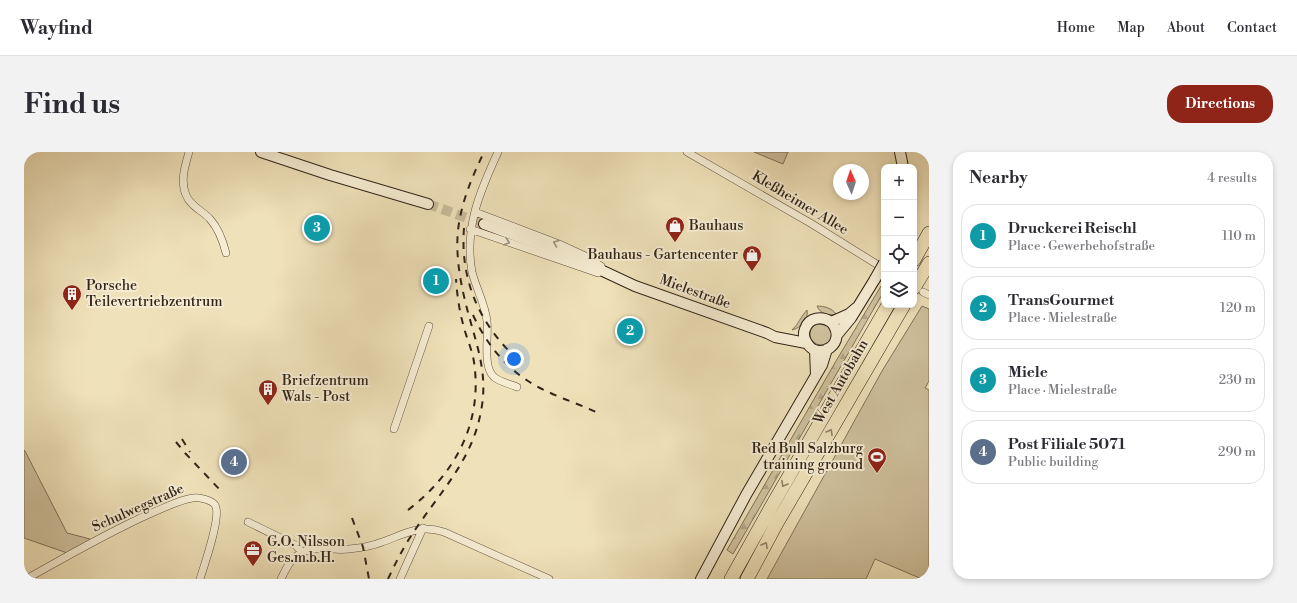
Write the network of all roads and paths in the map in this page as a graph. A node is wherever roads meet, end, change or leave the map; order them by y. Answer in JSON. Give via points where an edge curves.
{"nodes":[{"id":1,"x":189,"y":152,"type":"edge"},
{"id":2,"x":261,"y":152,"type":"edge"},
{"id":3,"x":498,"y":152,"type":"edge"},
{"id":4,"x":687,"y":152,"type":"edge"},
{"id":5,"x":900,"y":152,"type":"edge"},
{"id":6,"x":902,"y":164,"type":"edge"},
{"id":7,"x":428,"y":204,"type":"tunnel mouth"},
{"id":8,"x":475,"y":212,"type":"junction"},
{"id":9,"x":484,"y":224,"type":"tunnel mouth"},
{"id":10,"x":470,"y":230,"type":"junction"},
{"id":11,"x":929,"y":233,"type":"edge"},
{"id":12,"x":226,"y":253,"type":"dead end"},
{"id":13,"x":917,"y":255,"type":"edge"},
{"id":14,"x":929,"y":263,"type":"edge"},
{"id":15,"x":881,"y":264,"type":"edge"},
{"id":16,"x":614,"y":276,"type":"junction"},
{"id":17,"x":922,"y":292,"type":"edge"},
{"id":18,"x":856,"y":308,"type":"junction"},
{"id":19,"x":886,"y":308,"type":"edge"},
{"id":20,"x":902,"y":308,"type":"edge"},
{"id":21,"x":831,"y":322,"type":"junction"},
{"id":22,"x":429,"y":326,"type":"dead end"},
{"id":23,"x":804,"y":330,"type":"junction"},
{"id":24,"x":767,"y":333,"type":"junction"},
{"id":25,"x":837,"y":335,"type":"junction"},
{"id":26,"x":806,"y":342,"type":"junction"},
{"id":27,"x":827,"y":349,"type":"junction"},
{"id":28,"x":815,"y":350,"type":"junction"},
{"id":29,"x":816,"y":375,"type":"junction"},
{"id":30,"x":517,"y":386,"type":"dead end"},
{"id":31,"x":394,"y":429,"type":"dead end"},
{"id":32,"x":248,"y":522,"type":"dead end"},
{"id":33,"x":423,"y":528,"type":"junction"},
{"id":34,"x":302,"y":552,"type":"junction"},
{"id":35,"x":26,"y":579,"type":"edge"},
{"id":36,"x":200,"y":579,"type":"edge"},
{"id":37,"x":281,"y":579,"type":"edge"},
{"id":38,"x":400,"y":579,"type":"edge"},
{"id":39,"x":549,"y":579,"type":"edge"},
{"id":40,"x":701,"y":579,"type":"edge"},
{"id":41,"x":731,"y":579,"type":"edge"},
{"id":42,"x":746,"y":579,"type":"edge"}],
"edges":[{"from":1,"to":12,"type":"street","via":[[183,183],[186,195],[217,228]]},
{"from":2,"to":7,"type":"street"},
{"from":3,"to":8,"type":"street","via":[[482,187]]},
{"from":4,"to":15,"type":"street","name":"Kleßheimer Allee"},
{"from":5,"to":6,"type":"street"},
{"from":8,"to":10,"type":"street"},
{"from":16,"to":8,"type":"street","name":"Mielestraße","one_way":true,"via":[[585,256]]},
{"from":9,"to":16,"type":"street","name":"Mielestraße"},
{"from":10,"to":16,"type":"street","name":"Mielestraße","one_way":true,"via":[[597,273]]},
{"from":10,"to":30,"type":"street","via":[[472,271],[488,326],[486,347],[489,369],[495,378]]},
{"from":11,"to":13,"type":"highway"},
{"from":14,"to":17,"type":"highway"},
{"from":15,"to":18,"type":"street","bridge":true,"via":[[875,280]]},
{"from":16,"to":24,"type":"street","name":"Mielestraße","via":[[635,286]]},
{"from":18,"to":21,"type":"street"},
{"from":18,"to":25,"type":"street","via":[[852,318]]},
{"from":19,"to":41,"type":"highway","name":"West Autobahn","one_way":true},
{"from":42,"to":20,"type":"highway","name":"West Autobahn","one_way":true},
{"from":21,"to":23,"type":"street","via":[[824,318],[815,319],[808,323]]},
{"from":21,"to":25,"type":"street"},
{"from":22,"to":31,"type":"street"},
{"from":23,"to":24,"type":"street","name":"Mielestraße","via":[[783,334]]},
{"from":23,"to":26,"type":"street"},
{"from":24,"to":26,"type":"street","name":"Mielestraße","via":[[775,337]]},
{"from":25,"to":27,"type":"street","via":[[834,344]]},
{"from":26,"to":28,"type":"street"},
{"from":27,"to":28,"type":"street"},
{"from":27,"to":29,"type":"street"},
{"from":28,"to":29,"type":"street"},
{"from":29,"to":40,"type":"street","via":[[746,495]]},
{"from":32,"to":34,"type":"street","via":[[295,545]]},
{"from":33,"to":34,"type":"street","via":[[363,547]]},
{"from":33,"to":38,"type":"street"},
{"from":33,"to":39,"type":"street","via":[[444,532]]},
{"from":34,"to":37,"type":"street","via":[[294,558]]},
{"from":35,"to":36,"type":"street","name":"Schulwegstraße","via":[[112,531],[162,508],[194,497],[214,504],[218,515]]}]}
